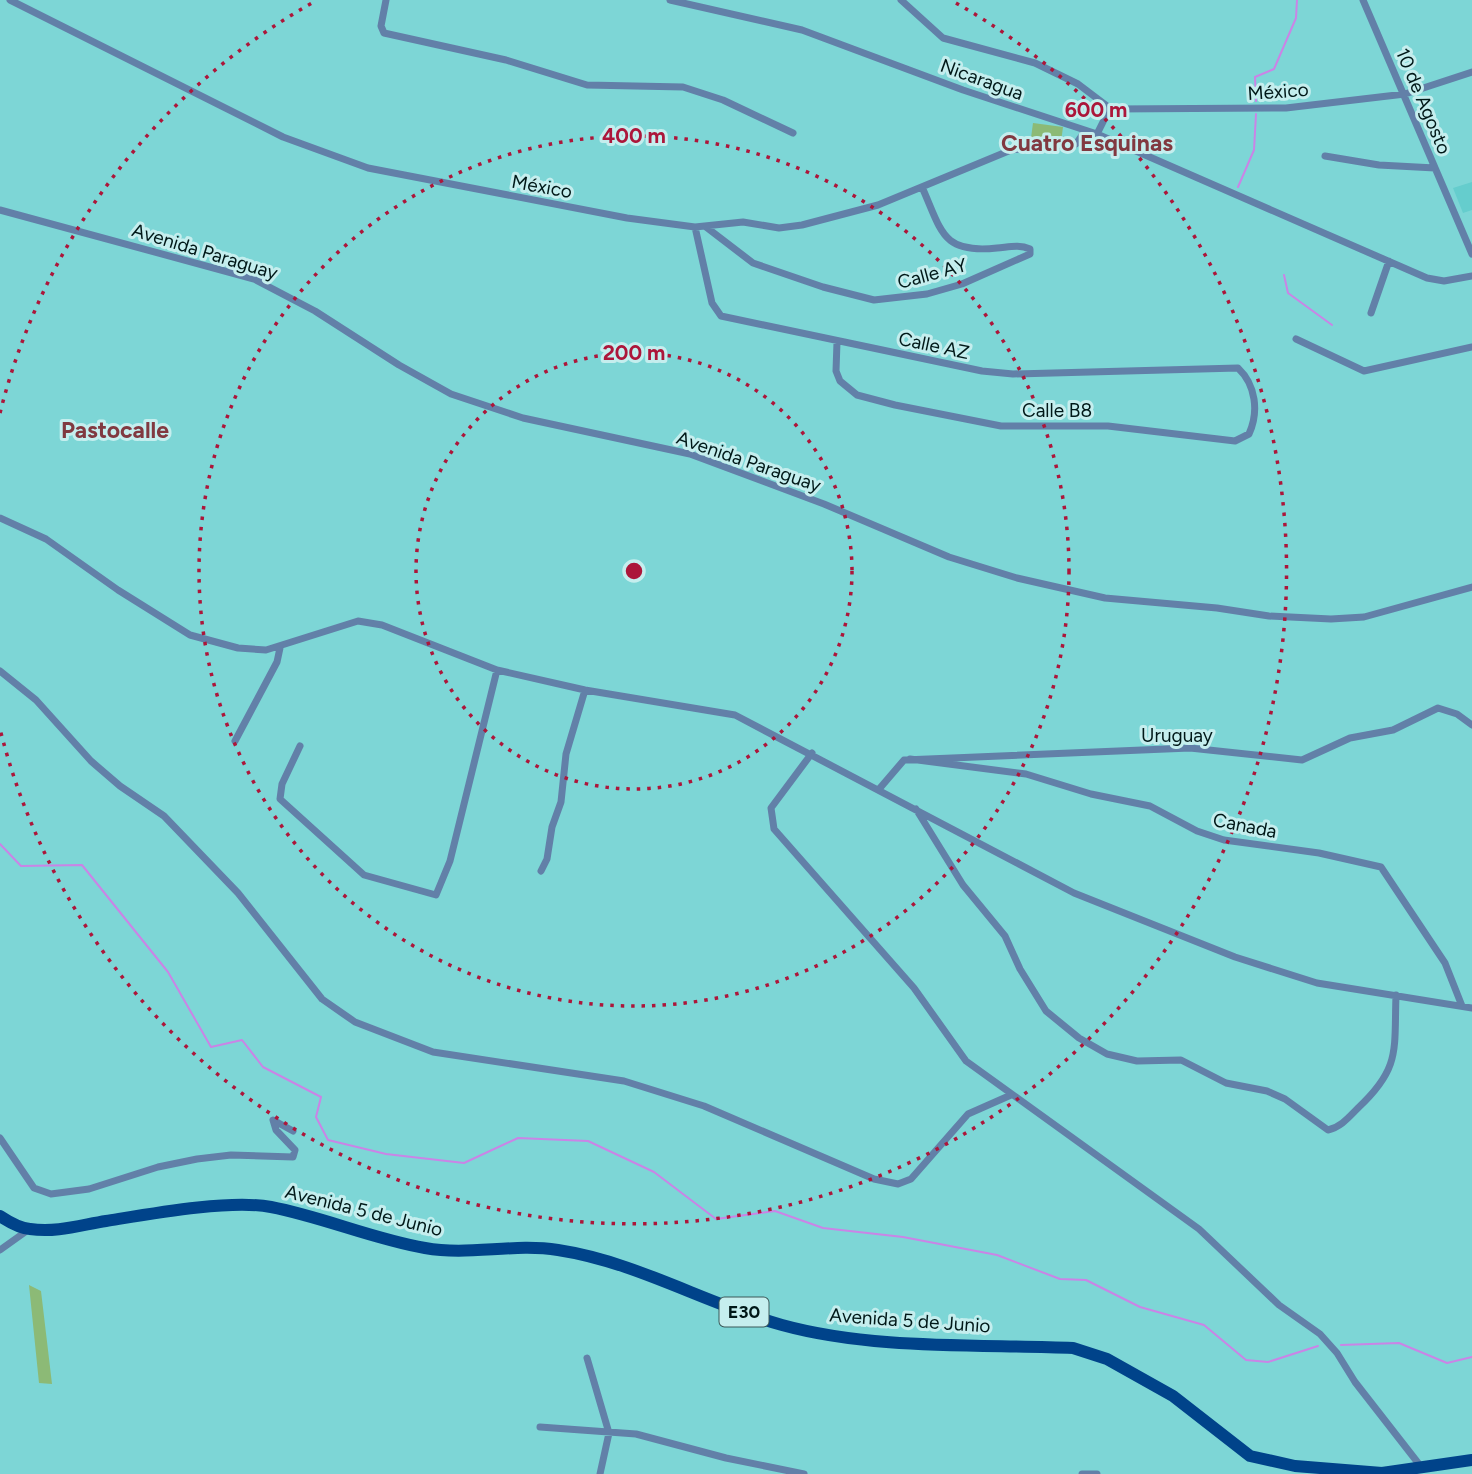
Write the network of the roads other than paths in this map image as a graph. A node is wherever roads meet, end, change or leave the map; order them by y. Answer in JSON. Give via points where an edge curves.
{"nodes":[{"id":1,"x":10,"y":0,"type":"edge"},
{"id":2,"x":386,"y":0,"type":"edge"},
{"id":3,"x":670,"y":0,"type":"edge"},
{"id":4,"x":901,"y":0,"type":"edge"},
{"id":5,"x":1363,"y":0,"type":"edge"},
{"id":6,"x":1472,"y":72,"type":"edge"},
{"id":7,"x":1405,"y":94,"type":"junction"},
{"id":8,"x":1111,"y":109,"type":"junction"},
{"id":9,"x":1086,"y":131,"type":"junction"},
{"id":10,"x":793,"y":133,"type":"dead end"},
{"id":11,"x":1097,"y":134,"type":"junction"},
{"id":12,"x":1325,"y":156,"type":"dead end"},
{"id":13,"x":1435,"y":169,"type":"junction"},
{"id":14,"x":922,"y":187,"type":"junction"},
{"id":15,"x":0,"y":209,"type":"edge"},
{"id":16,"x":695,"y":227,"type":"junction"},
{"id":17,"x":706,"y":227,"type":"junction"},
{"id":18,"x":1472,"y":254,"type":"edge"},
{"id":19,"x":1390,"y":261,"type":"junction"},
{"id":20,"x":1472,"y":276,"type":"edge"},
{"id":21,"x":1371,"y":313,"type":"dead end"},
{"id":22,"x":1296,"y":339,"type":"dead end"},
{"id":23,"x":837,"y":342,"type":"junction"},
{"id":24,"x":1472,"y":347,"type":"edge"},
{"id":25,"x":1238,"y":368,"type":"joint"},
{"id":26,"x":0,"y":518,"type":"edge"},
{"id":27,"x":1472,"y":587,"type":"edge"},
{"id":28,"x":280,"y":648,"type":"junction"},
{"id":29,"x":497,"y":670,"type":"junction"},
{"id":30,"x":0,"y":671,"type":"edge"},
{"id":31,"x":585,"y":690,"type":"junction"},
{"id":32,"x":1472,"y":725,"type":"edge"},
{"id":33,"x":235,"y":741,"type":"dead end"},
{"id":34,"x":300,"y":746,"type":"dead end"},
{"id":35,"x":811,"y":753,"type":"junction"},
{"id":36,"x":910,"y":759,"type":"junction"},
{"id":37,"x":880,"y":788,"type":"junction"},
{"id":38,"x":915,"y":808,"type":"junction"},
{"id":39,"x":541,"y":871,"type":"dead end"},
{"id":40,"x":1396,"y":995,"type":"junction"},
{"id":41,"x":1462,"y":1006,"type":"junction"},
{"id":42,"x":1472,"y":1008,"type":"edge"},
{"id":43,"x":1011,"y":1095,"type":"junction"},
{"id":44,"x":293,"y":1131,"type":"dead end"},
{"id":45,"x":0,"y":1138,"type":"edge"},
{"id":46,"x":0,"y":1216,"type":"edge"},
{"id":47,"x":28,"y":1229,"type":"junction"},
{"id":48,"x":0,"y":1250,"type":"edge"},
{"id":49,"x":587,"y":1358,"type":"dead end"},
{"id":50,"x":540,"y":1427,"type":"dead end"},
{"id":51,"x":609,"y":1433,"type":"junction"},
{"id":52,"x":1472,"y":1460,"type":"edge"},
{"id":53,"x":1422,"y":1468,"type":"junction"},
{"id":54,"x":1381,"y":1473,"type":"edge"},
{"id":55,"x":600,"y":1474,"type":"edge"},
{"id":56,"x":804,"y":1474,"type":"edge"},
{"id":57,"x":1082,"y":1474,"type":"edge"},
{"id":58,"x":1097,"y":1474,"type":"edge"}],
"edges":[{"from":1,"to":16,"type":"street","name":"México","via":[[283,137],[368,168]]},
{"from":2,"to":10,"type":"street","via":[[384,33],[506,60],[587,85],[683,87]]},
{"from":3,"to":9,"type":"street","name":"Nicaragua","via":[[802,30]]},
{"from":4,"to":8,"type":"street","via":[[943,38],[1035,63],[1078,84]]},
{"from":5,"to":7,"type":"street","name":"10 de Agosto"},
{"from":6,"to":7,"type":"street","name":"México"},
{"from":7,"to":8,"type":"street","name":"México","via":[[1248,110]]},
{"from":7,"to":13,"type":"street","name":"10 de Agosto"},
{"from":8,"to":11,"type":"street"},
{"from":9,"to":11,"type":"street","name":"Nicaragua"},
{"from":9,"to":14,"type":"street","name":"México","via":[[1076,144],[1011,150]]},
{"from":11,"to":19,"type":"street","name":"Nicaragua"},
{"from":12,"to":13,"type":"street"},
{"from":13,"to":18,"type":"street","name":"10 de Agosto"},
{"from":14,"to":17,"type":"street","name":"México","via":[[878,205],[790,228],[743,222]]},
{"from":14,"to":17,"type":"street","name":"Calle AY","via":[[942,232],[959,248],[1020,246],[1030,249],[1030,254],[927,295],[874,300],[753,263]]},
{"from":15,"to":27,"type":"street","name":"Avenida Paraguay","via":[[254,279],[463,399],[523,418],[690,454],[949,557],[1017,578],[1105,598],[1332,619],[1383,613]]},
{"from":16,"to":17,"type":"street","name":"México"},
{"from":16,"to":23,"type":"street","name":"Calle AZ","via":[[715,311],[721,316]]},
{"from":19,"to":20,"type":"street","name":"Nicaragua","via":[[1435,279]]},
{"from":19,"to":21,"type":"street"},
{"from":22,"to":24,"type":"street","via":[[1364,372]]},
{"from":23,"to":25,"type":"street","name":"Calle AZ","via":[[1013,374]]},
{"from":23,"to":25,"type":"street","name":"Calle B8","via":[[837,375],[858,395],[1001,426],[1108,426],[1242,440],[1254,423],[1254,400]]},
{"from":26,"to":28,"type":"street","via":[[46,539],[190,635],[255,650]]},
{"from":28,"to":29,"type":"street","via":[[358,621],[382,625]]},
{"from":28,"to":33,"type":"street"},
{"from":29,"to":31,"type":"street"},
{"from":29,"to":34,"type":"street","via":[[450,862],[436,895],[364,876],[280,799]]},
{"from":30,"to":43,"type":"street","via":[[36,700],[91,761],[164,816],[238,893],[322,999],[355,1022],[433,1052],[624,1081],[704,1106],[874,1179],[898,1184],[911,1180],[968,1114]]},
{"from":31,"to":35,"type":"street","via":[[735,715]]},
{"from":31,"to":39,"type":"street"},
{"from":32,"to":36,"type":"street","name":"Uruguay","via":[[1438,708],[1393,730],[1350,738],[1302,760],[1190,748]]},
{"from":35,"to":37,"type":"street"},
{"from":35,"to":43,"type":"street","via":[[771,808],[774,828],[914,988],[966,1061]]},
{"from":36,"to":37,"type":"street","via":[[900,762]]},
{"from":36,"to":41,"type":"street","name":"Canada","via":[[1035,776],[1150,806],[1224,840],[1381,867],[1445,962]]},
{"from":37,"to":38,"type":"street"},
{"from":38,"to":40,"type":"street","via":[[1074,893],[1235,957],[1317,982]]},
{"from":38,"to":40,"type":"street","via":[[963,885],[1005,936],[1046,1011],[1107,1054],[1137,1061],[1181,1060],[1226,1083],[1285,1099],[1328,1130],[1337,1128],[1387,1077],[1395,1050]]},
{"from":40,"to":41,"type":"street"},
{"from":41,"to":42,"type":"street"},
{"from":43,"to":53,"type":"street","via":[[1199,1229],[1279,1305],[1320,1334]]},
{"from":44,"to":45,"type":"street","via":[[273,1120],[295,1150],[293,1157],[197,1159],[89,1189],[51,1194],[34,1188]]},
{"from":46,"to":47,"type":"main road","name":"Avenida 5 de Junio","number":"E30"},
{"from":47,"to":48,"type":"street"},
{"from":47,"to":54,"type":"main road","name":"Avenida 5 de Junio","number":"E30","via":[[58,1230],[212,1207],[269,1206],[426,1249],[511,1246],[557,1250],[659,1277],[724,1306],[839,1338],[1073,1348],[1107,1359],[1173,1396],[1250,1456],[1295,1466]]},
{"from":49,"to":51,"type":"street"},
{"from":50,"to":51,"type":"street"},
{"from":51,"to":55,"type":"street"},
{"from":51,"to":56,"type":"street","via":[[636,1434]]},
{"from":52,"to":53,"type":"main road","name":"Avenida 5 de Junio","number":"E30"},
{"from":53,"to":54,"type":"main road","name":"Avenida 5 de Junio","number":"E30"},
{"from":57,"to":58,"type":"street"}]}
